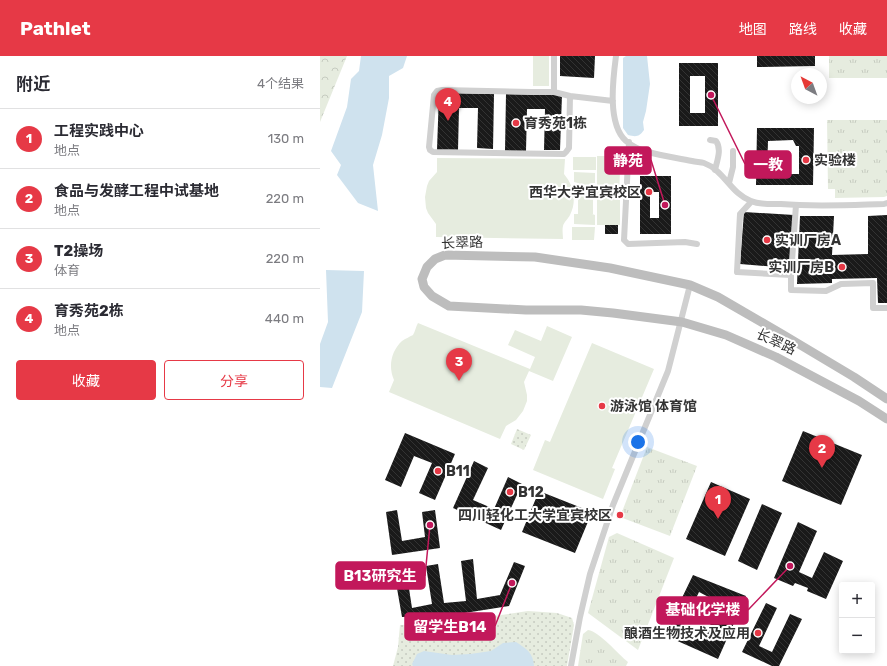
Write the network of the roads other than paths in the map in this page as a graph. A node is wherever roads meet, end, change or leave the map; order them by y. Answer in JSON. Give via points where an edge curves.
{"nodes":[{"id":1,"x":554,"y":56,"type":"edge"},
{"id":2,"x":616,"y":56,"type":"edge"},
{"id":3,"x":554,"y":92,"type":"junction"},
{"id":4,"x":570,"y":96,"type":"junction"},
{"id":5,"x":613,"y":101,"type":"junction"},
{"id":6,"x":710,"y":140,"type":"dead end"},
{"id":7,"x":629,"y":142,"type":"junction"},
{"id":8,"x":733,"y":151,"type":"dead end"},
{"id":9,"x":715,"y":170,"type":"junction"},
{"id":10,"x":729,"y":183,"type":"junction"},
{"id":11,"x":751,"y":202,"type":"junction"},
{"id":12,"x":887,"y":203,"type":"edge"},
{"id":13,"x":796,"y":205,"type":"junction"},
{"id":14,"x":697,"y":244,"type":"dead end"},
{"id":15,"x":791,"y":274,"type":"junction"},
{"id":16,"x":690,"y":285,"type":"junction"},
{"id":17,"x":887,"y":308,"type":"edge"},
{"id":18,"x":682,"y":322,"type":"junction"},
{"id":19,"x":887,"y":399,"type":"edge"},
{"id":20,"x":887,"y":419,"type":"edge"},
{"id":21,"x":571,"y":666,"type":"edge"}],
"edges":[{"from":1,"to":3,"type":"street"},
{"from":2,"to":5,"type":"street"},
{"from":3,"to":4,"type":"street"},
{"from":3,"to":4,"type":"street","via":[[437,91],[434,95],[430,150],[564,154],[569,148]]},
{"from":4,"to":5,"type":"street"},
{"from":5,"to":7,"type":"street","via":[[616,124],[621,135]]},
{"from":6,"to":9,"type":"street","via":[[716,141],[719,147]]},
{"from":7,"to":9,"type":"street","via":[[648,152],[704,163]]},
{"from":7,"to":14,"type":"street","via":[[624,240],[628,244]]},
{"from":8,"to":10,"type":"street"},
{"from":9,"to":10,"type":"street"},
{"from":10,"to":11,"type":"street","via":[[736,192]]},
{"from":11,"to":13,"type":"street"},
{"from":11,"to":15,"type":"street","via":[[740,214],[737,272]]},
{"from":12,"to":13,"type":"street"},
{"from":13,"to":15,"type":"street"},
{"from":15,"to":17,"type":"street","via":[[791,290],[826,291],[841,284],[873,283],[873,308]]},
{"from":16,"to":18,"type":"street"},
{"from":16,"to":18,"type":"main road","name":"长翠路","via":[[610,268],[535,257],[445,255],[435,259],[427,267],[422,279],[424,287],[432,296],[449,306],[581,310]]},
{"from":16,"to":19,"type":"main road","name":"长翠路","via":[[718,297],[769,326]]},
{"from":18,"to":20,"type":"main road","name":"长翠路","via":[[726,335],[776,356],[860,401]]},
{"from":18,"to":21,"type":"street","via":[[668,371],[613,505],[590,574]]}]}
